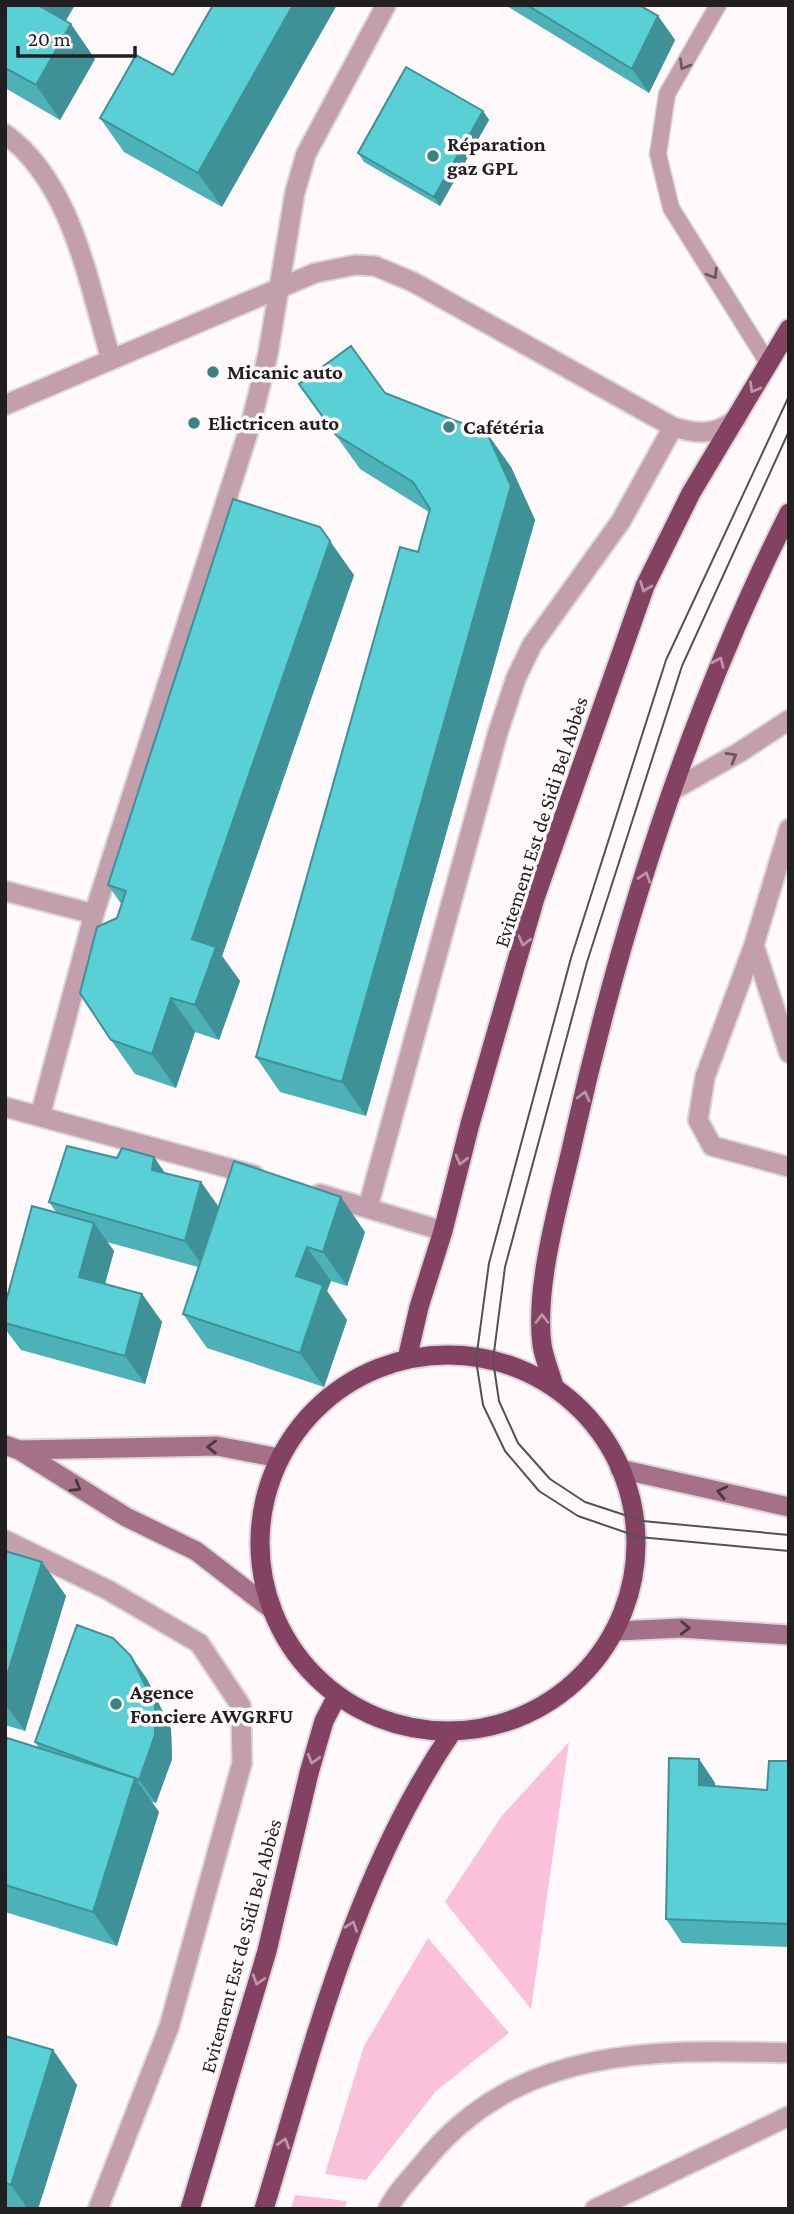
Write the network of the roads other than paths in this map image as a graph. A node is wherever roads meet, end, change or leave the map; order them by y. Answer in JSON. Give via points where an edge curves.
{"nodes":[{"id":1,"x":386,"y":5,"type":"edge"},
{"id":2,"x":718,"y":5,"type":"edge"},
{"id":3,"x":5,"y":134,"type":"edge"},
{"id":4,"x":279,"y":285,"type":"junction"},
{"id":5,"x":789,"y":329,"type":"edge"},
{"id":6,"x":111,"y":359,"type":"junction"},
{"id":7,"x":768,"y":363,"type":"junction"},
{"id":8,"x":5,"y":405,"type":"edge"},
{"id":9,"x":736,"y":419,"type":"junction"},
{"id":10,"x":673,"y":427,"type":"junction"},
{"id":11,"x":789,"y":513,"type":"edge"},
{"id":12,"x":789,"y":720,"type":"edge"},
{"id":13,"x":673,"y":790,"type":"junction"},
{"id":14,"x":789,"y":829,"type":"edge"},
{"id":15,"x":5,"y":891,"type":"edge"},
{"id":16,"x":94,"y":914,"type":"junction"},
{"id":17,"x":754,"y":945,"type":"junction"},
{"id":18,"x":789,"y":1054,"type":"edge"},
{"id":19,"x":5,"y":1107,"type":"edge"},
{"id":20,"x":40,"y":1116,"type":"junction"},
{"id":21,"x":789,"y":1167,"type":"edge"},
{"id":22,"x":276,"y":1181,"type":"edge"},
{"id":23,"x":302,"y":1189,"type":"edge"},
{"id":24,"x":368,"y":1207,"type":"junction"},
{"id":25,"x":443,"y":1231,"type":"junction"},
{"id":26,"x":407,"y":1359,"type":"junction"},
{"id":27,"x":554,"y":1385,"type":"junction"},
{"id":28,"x":12,"y":1448,"type":"edge"},
{"id":29,"x":279,"y":1458,"type":"junction"},
{"id":30,"x":620,"y":1469,"type":"junction"},
{"id":31,"x":789,"y":1507,"type":"edge"},
{"id":32,"x":5,"y":1540,"type":"edge"},
{"id":33,"x":270,"y":1608,"type":"junction"},
{"id":34,"x":617,"y":1631,"type":"junction"},
{"id":35,"x":789,"y":1635,"type":"edge"},
{"id":36,"x":337,"y":1696,"type":"junction"},
{"id":37,"x":452,"y":1732,"type":"junction"},
{"id":38,"x":789,"y":2053,"type":"edge"},
{"id":39,"x":789,"y":2116,"type":"edge"},
{"id":40,"x":98,"y":2209,"type":"edge"},
{"id":41,"x":190,"y":2209,"type":"edge"},
{"id":42,"x":264,"y":2209,"type":"edge"},
{"id":43,"x":388,"y":2209,"type":"edge"},
{"id":44,"x":595,"y":2209,"type":"edge"}],
"edges":[{"from":1,"to":4,"type":"street","via":[[306,154]]},
{"from":2,"to":7,"type":"lane","one_way":true,"via":[[667,94],[659,155],[671,208]]},
{"from":3,"to":6,"type":"street","via":[[43,172],[57,196]]},
{"from":4,"to":6,"type":"street"},
{"from":4,"to":10,"type":"street","via":[[332,268],[375,266]]},
{"from":4,"to":16,"type":"street","via":[[251,423]]},
{"from":5,"to":7,"type":"highway","name":"Evitement Est de Sidi Bel Abbès"},
{"from":6,"to":8,"type":"street"},
{"from":7,"to":9,"type":"highway","name":"Evitement Est de Sidi Bel Abbès","one_way":true},
{"from":9,"to":10,"type":"street","via":[[725,429],[698,435]]},
{"from":9,"to":25,"type":"highway","name":"Evitement Est de Sidi Bel Abbès","one_way":true,"via":[[691,494],[645,586],[535,898]]},
{"from":10,"to":24,"type":"street","via":[[621,521],[556,609],[516,677]]},
{"from":13,"to":11,"type":"highway","one_way":true,"via":[[717,668]]},
{"from":13,"to":12,"type":"street","one_way":true},
{"from":27,"to":13,"type":"highway","one_way":true,"via":[[542,1345],[542,1293],[558,1210],[606,1001]]},
{"from":14,"to":17,"type":"street"},
{"from":15,"to":16,"type":"street"},
{"from":16,"to":20,"type":"street"},
{"from":17,"to":18,"type":"street"},
{"from":17,"to":21,"type":"street","via":[[705,1077],[698,1121],[712,1146]]},
{"from":19,"to":20,"type":"street"},
{"from":20,"to":22,"type":"street"},
{"from":23,"to":24,"type":"street"},
{"from":24,"to":25,"type":"street"},
{"from":25,"to":26,"type":"highway","name":"Evitement Est de Sidi Bel Abbès"},
{"from":26,"to":27,"type":"highway","via":[[512,1365]]},
{"from":26,"to":29,"type":"highway","via":[[346,1384],[297,1430]]},
{"from":27,"to":30,"type":"highway","via":[[591,1417]]},
{"from":29,"to":28,"type":"main road","one_way":true,"via":[[217,1446]]},
{"from":28,"to":33,"type":"main road","one_way":true,"via":[[126,1517],[197,1551]]},
{"from":29,"to":33,"type":"highway","via":[[265,1494],[259,1532],[261,1571]]},
{"from":31,"to":30,"type":"main road","one_way":true},
{"from":30,"to":34,"type":"highway","via":[[639,1537],[633,1588]]},
{"from":32,"to":40,"type":"street","via":[[108,1590],[199,1643],[242,1706],[242,1763],[169,2027]]},
{"from":33,"to":36,"type":"highway","via":[[298,1657]]},
{"from":34,"to":35,"type":"main road","one_way":true,"via":[[681,1628]]},
{"from":34,"to":37,"type":"highway","via":[[575,1684],[518,1719]]},
{"from":36,"to":37,"type":"highway","via":[[398,1724]]},
{"from":36,"to":41,"type":"highway","name":"Evitement Est de Sidi Bel Abbès","one_way":true,"via":[[324,1721],[309,1773],[267,1951]]},
{"from":42,"to":37,"type":"highway","one_way":true,"via":[[364,1893],[410,1801]]},
{"from":38,"to":43,"type":"street","via":[[718,2050],[618,2056],[546,2073],[482,2106],[435,2148]]},
{"from":39,"to":44,"type":"street"}]}
